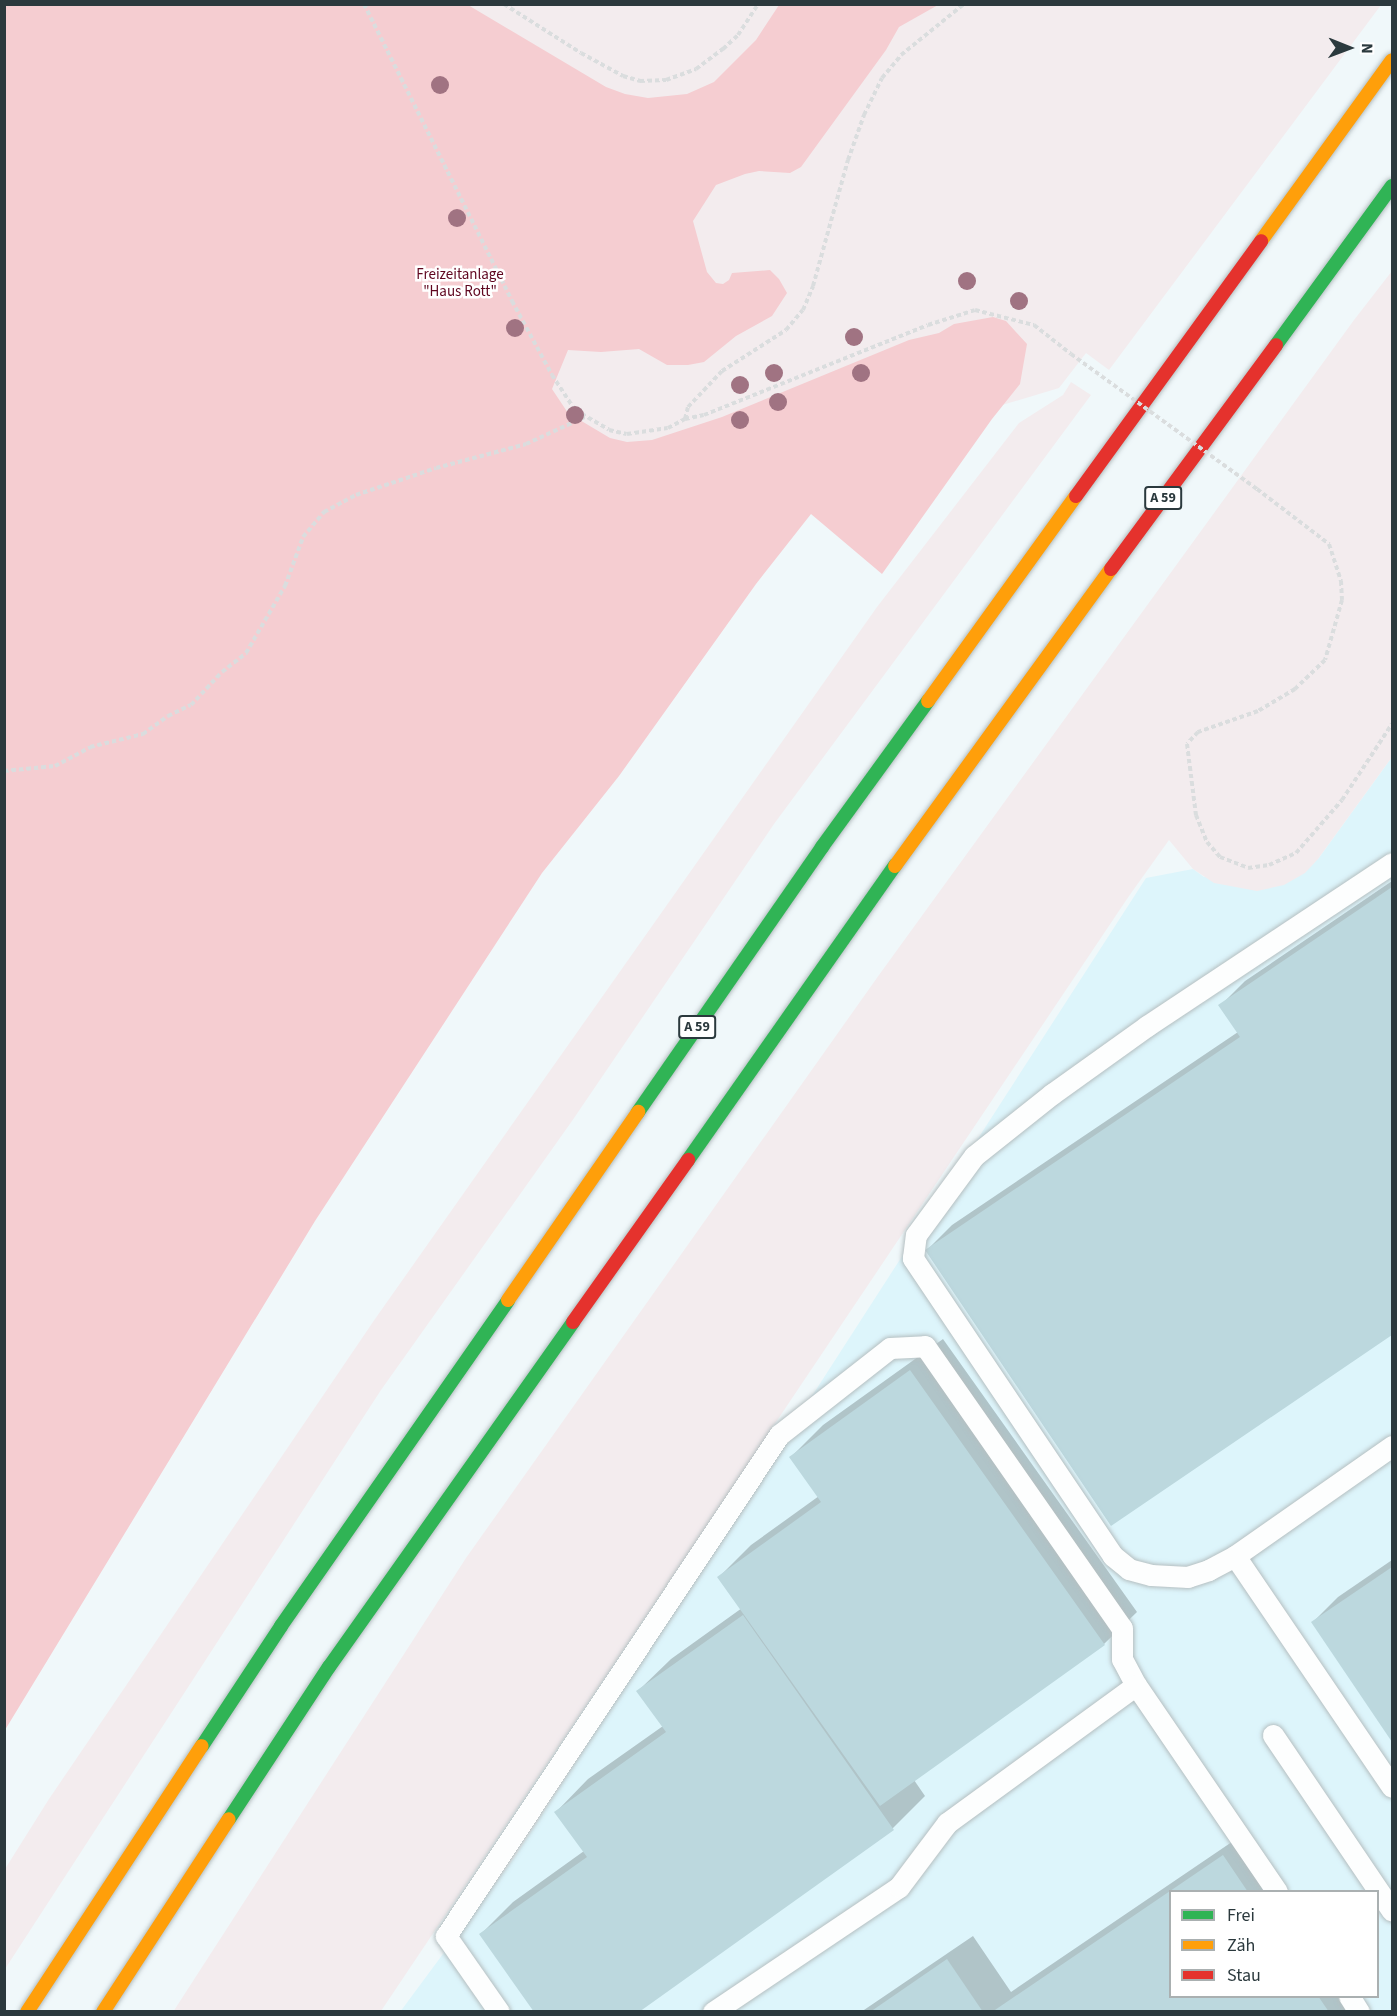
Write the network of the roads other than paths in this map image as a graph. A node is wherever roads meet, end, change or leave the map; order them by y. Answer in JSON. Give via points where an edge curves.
{"nodes":[{"id":1,"x":1392,"y":60,"type":"edge"},
{"id":2,"x":1392,"y":186,"type":"edge"},
{"id":3,"x":1392,"y":863,"type":"edge"},
{"id":4,"x":1392,"y":1446,"type":"edge"},
{"id":5,"x":1235,"y":1556,"type":"junction"},
{"id":6,"x":1136,"y":1685,"type":"junction"},
{"id":7,"x":1273,"y":1735,"type":"dead end"},
{"id":8,"x":1392,"y":1787,"type":"edge"},
{"id":9,"x":1276,"y":1890,"type":"edge"},
{"id":10,"x":1378,"y":1890,"type":"edge"},
{"id":11,"x":1379,"y":1892,"type":"edge"},
{"id":12,"x":1392,"y":1911,"type":"edge"},
{"id":13,"x":1350,"y":1998,"type":"edge"},
{"id":14,"x":27,"y":2012,"type":"edge"},
{"id":15,"x":103,"y":2012,"type":"edge"},
{"id":16,"x":499,"y":2012,"type":"edge"},
{"id":17,"x":713,"y":2012,"type":"edge"},
{"id":18,"x":1359,"y":2012,"type":"edge"}],
"edges":[{"from":1,"to":14,"type":"highway","number":"A 59","via":[[822,847],[281,1626]]},
{"from":2,"to":15,"type":"highway","number":"A 59","via":[[927,821],[335,1658]]},
{"from":3,"to":5,"type":"lane","via":[[1043,1101],[974,1156],[916,1235],[913,1258],[1113,1556],[1129,1569],[1188,1577]]},
{"from":4,"to":5,"type":"lane"},
{"from":5,"to":8,"type":"lane"},
{"from":6,"to":9,"type":"lane"},
{"from":6,"to":16,"type":"lane","via":[[1122,1659],[1122,1628],[925,1346],[890,1348],[779,1436],[446,1936]]},
{"from":6,"to":17,"type":"lane","via":[[947,1823],[899,1887]]},
{"from":7,"to":10,"type":"lane"},
{"from":11,"to":12,"type":"lane"},
{"from":13,"to":18,"type":"lane"}]}
